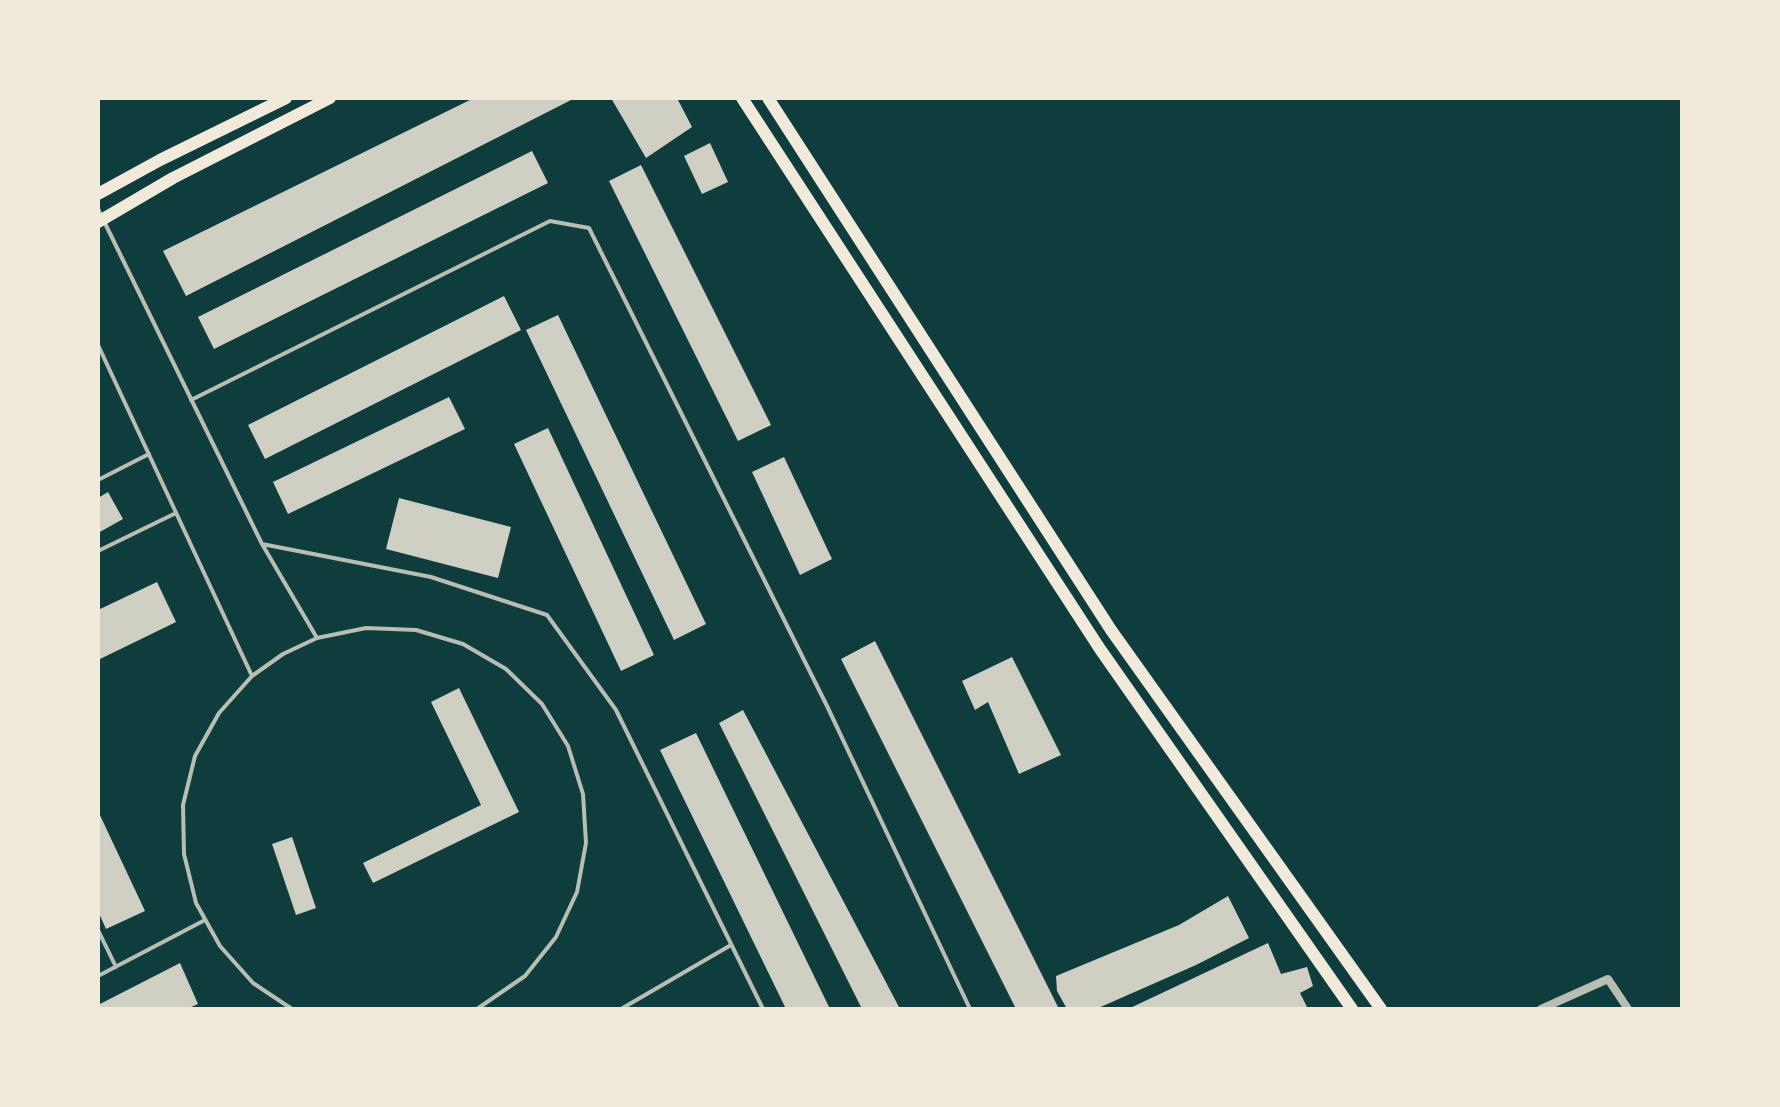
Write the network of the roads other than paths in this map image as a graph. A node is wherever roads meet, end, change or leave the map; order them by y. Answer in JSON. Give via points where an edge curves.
{"nodes":[{"id":1,"x":286,"y":98,"type":"edge"},
{"id":2,"x":330,"y":98,"type":"edge"},
{"id":3,"x":742,"y":98,"type":"edge"},
{"id":4,"x":768,"y":98,"type":"edge"},
{"id":5,"x":98,"y":194,"type":"edge"},
{"id":6,"x":100,"y":217,"type":"edge"},
{"id":7,"x":98,"y":345,"type":"edge"},
{"id":8,"x":191,"y":400,"type":"junction"},
{"id":9,"x":149,"y":454,"type":"junction"},
{"id":10,"x":98,"y":480,"type":"edge"},
{"id":11,"x":176,"y":513,"type":"junction"},
{"id":12,"x":262,"y":544,"type":"junction"},
{"id":13,"x":98,"y":551,"type":"edge"},
{"id":14,"x":317,"y":638,"type":"junction"},
{"id":15,"x":252,"y":676,"type":"junction"},
{"id":16,"x":205,"y":920,"type":"junction"},
{"id":17,"x":98,"y":930,"type":"edge"},
{"id":18,"x":731,"y":945,"type":"junction"},
{"id":19,"x":116,"y":967,"type":"junction"},
{"id":20,"x":98,"y":976,"type":"edge"},
{"id":21,"x":292,"y":1009,"type":"edge"},
{"id":22,"x":477,"y":1009,"type":"edge"},
{"id":23,"x":621,"y":1009,"type":"edge"},
{"id":24,"x":763,"y":1009,"type":"edge"},
{"id":25,"x":970,"y":1009,"type":"edge"},
{"id":26,"x":1352,"y":1009,"type":"edge"},
{"id":27,"x":1381,"y":1009,"type":"edge"},
{"id":28,"x":1541,"y":1009,"type":"edge"},
{"id":29,"x":1628,"y":1009,"type":"edge"}],
"edges":[{"from":1,"to":5,"type":"main road"},
{"from":2,"to":6,"type":"main road"},
{"from":3,"to":26,"type":"main road","via":[[1100,649]]},
{"from":4,"to":27,"type":"main road","via":[[1111,630]]},
{"from":6,"to":8,"type":"lane"},
{"from":7,"to":9,"type":"lane"},
{"from":8,"to":12,"type":"lane"},
{"from":8,"to":25,"type":"lane","via":[[550,221],[589,228],[827,706]]},
{"from":9,"to":10,"type":"lane"},
{"from":9,"to":11,"type":"lane"},
{"from":11,"to":13,"type":"lane"},
{"from":11,"to":15,"type":"lane"},
{"from":12,"to":14,"type":"lane"},
{"from":12,"to":18,"type":"lane","via":[[431,577],[547,615],[616,710]]},
{"from":14,"to":15,"type":"lane"},
{"from":14,"to":22,"type":"lane","via":[[366,628],[416,630],[463,644],[506,669],[533,695],[568,746],[583,794],[586,843],[577,892],[556,937],[525,976]]},
{"from":15,"to":16,"type":"lane","via":[[219,713],[195,756],[183,805],[184,854]]},
{"from":16,"to":19,"type":"lane"},
{"from":16,"to":21,"type":"lane","via":[[253,983]]},
{"from":17,"to":19,"type":"lane"},
{"from":18,"to":23,"type":"lane"},
{"from":18,"to":24,"type":"lane"},
{"from":19,"to":20,"type":"lane"},
{"from":28,"to":29,"type":"street","via":[[1608,979]]}]}
